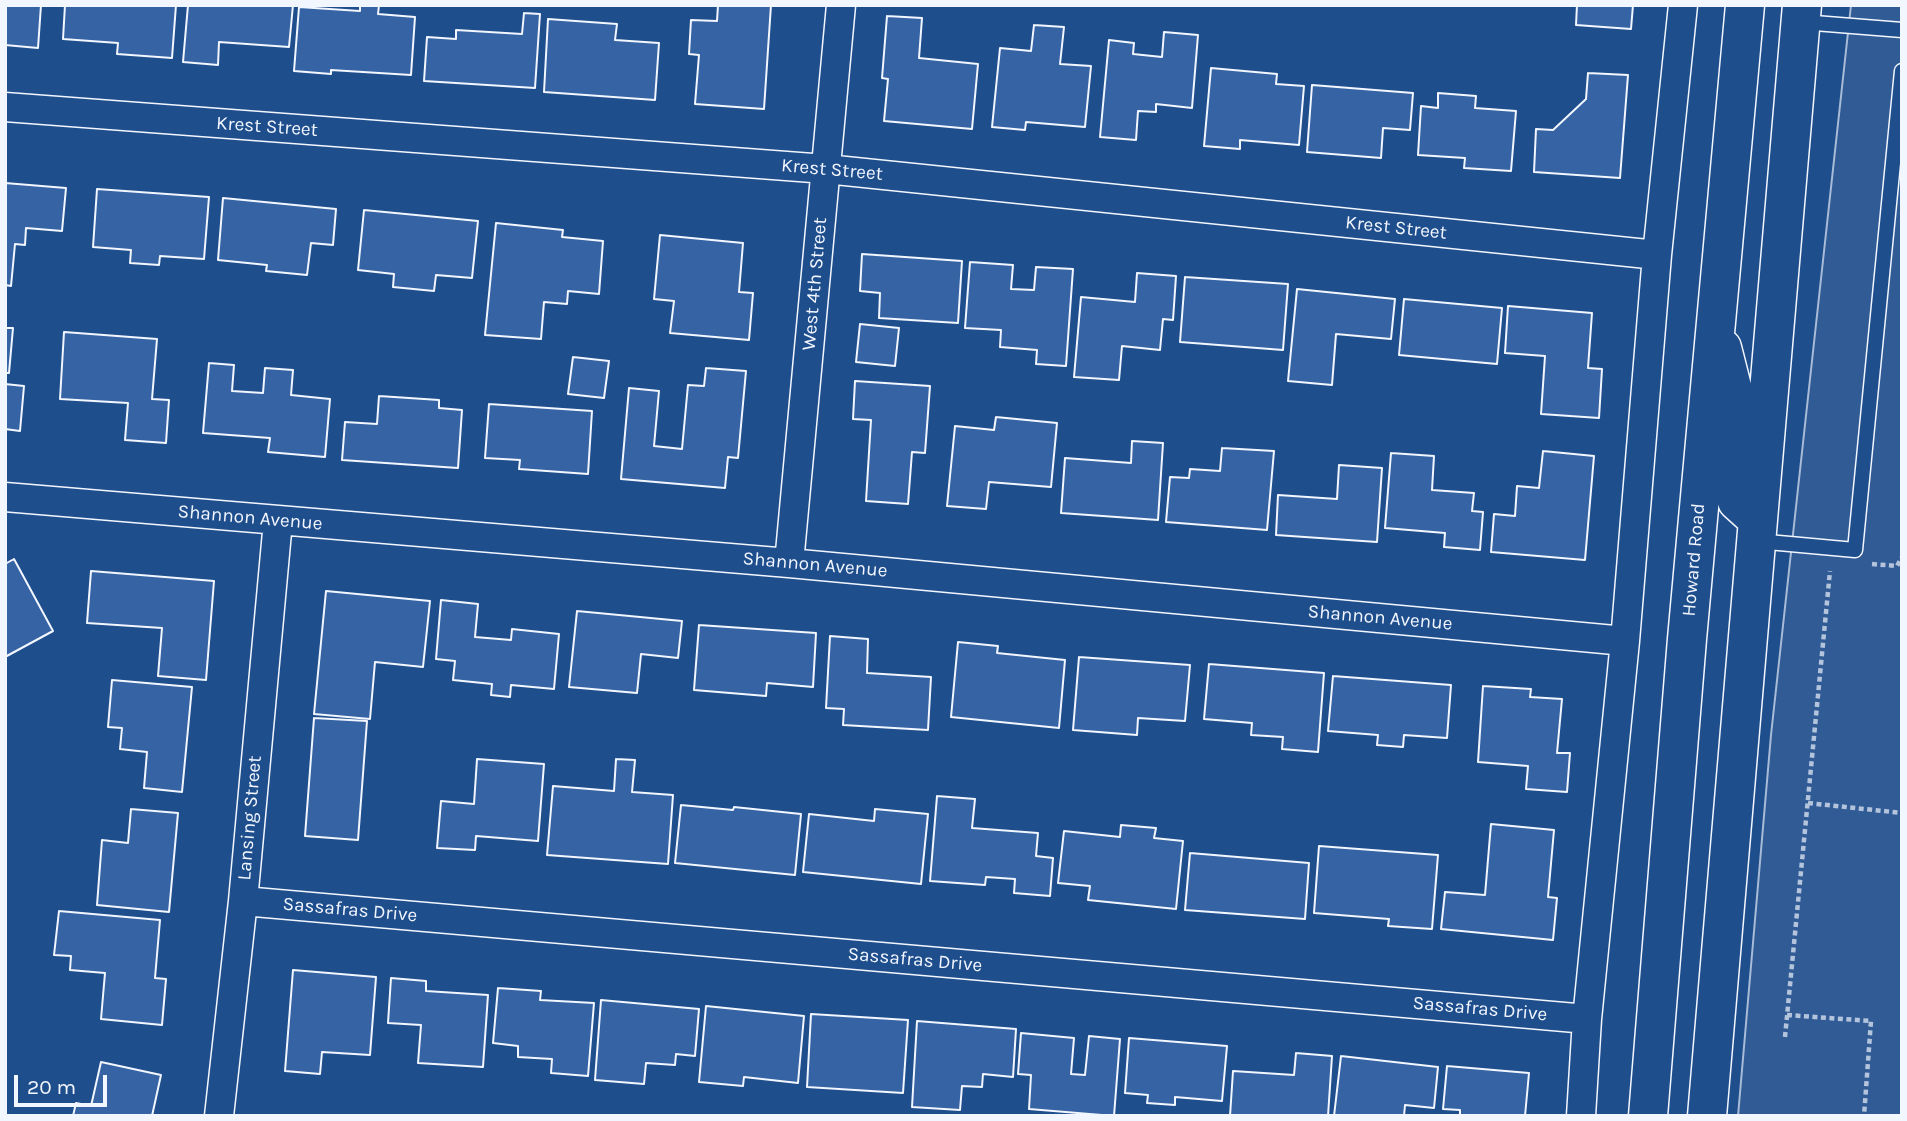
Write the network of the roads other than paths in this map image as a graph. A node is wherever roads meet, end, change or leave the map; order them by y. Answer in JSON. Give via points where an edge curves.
{"nodes":[{"id":1,"x":841,"y":5,"type":"edge"},
{"id":2,"x":1683,"y":5,"type":"edge"},
{"id":3,"x":1745,"y":5,"type":"edge"},
{"id":4,"x":1802,"y":14,"type":"edge"},
{"id":5,"x":1902,"y":30,"type":"edge"},
{"id":6,"x":1902,"y":71,"type":"edge"},
{"id":7,"x":5,"y":107,"type":"edge"},
{"id":8,"x":825,"y":169,"type":"junction"},
{"id":9,"x":1657,"y":256,"type":"junction"},
{"id":10,"x":1715,"y":323,"type":"junction"},
{"id":11,"x":5,"y":497,"type":"edge"},
{"id":12,"x":278,"y":521,"type":"junction"},
{"id":13,"x":1757,"y":531,"type":"junction"},
{"id":14,"x":789,"y":563,"type":"junction"},
{"id":15,"x":1625,"y":641,"type":"junction"},
{"id":16,"x":243,"y":901,"type":"junction"},
{"id":17,"x":1587,"y":1019,"type":"junction"},
{"id":18,"x":219,"y":1116,"type":"edge"},
{"id":19,"x":1581,"y":1116,"type":"edge"},
{"id":20,"x":1648,"y":1116,"type":"edge"},
{"id":21,"x":1707,"y":1116,"type":"edge"}],
"edges":[{"from":1,"to":8,"type":"street","name":"West 4th Street"},
{"from":2,"to":9,"type":"street"},
{"from":3,"to":10,"type":"main road","name":"Howard Road"},
{"from":4,"to":5,"type":"lane"},
{"from":4,"to":13,"type":"main road"},
{"from":6,"to":13,"type":"lane","via":[[1855,550]]},
{"from":7,"to":8,"type":"street","name":"Krest Street"},
{"from":8,"to":9,"type":"street","name":"Krest Street"},
{"from":8,"to":14,"type":"street","name":"West 4th Street"},
{"from":9,"to":15,"type":"street"},
{"from":10,"to":13,"type":"main road","via":[[1737,403],[1731,465],[1737,501]]},
{"from":10,"to":20,"type":"main road","name":"Howard Road"},
{"from":11,"to":12,"type":"street","name":"Shannon Avenue"},
{"from":12,"to":14,"type":"street","name":"Shannon Avenue"},
{"from":12,"to":16,"type":"street","name":"Lansing Street"},
{"from":13,"to":21,"type":"main road"},
{"from":14,"to":15,"type":"street","name":"Shannon Avenue"},
{"from":15,"to":17,"type":"street"},
{"from":16,"to":17,"type":"street","name":"Sassafras Drive"},
{"from":16,"to":18,"type":"street","name":"Lansing Street"},
{"from":17,"to":19,"type":"street"}]}
